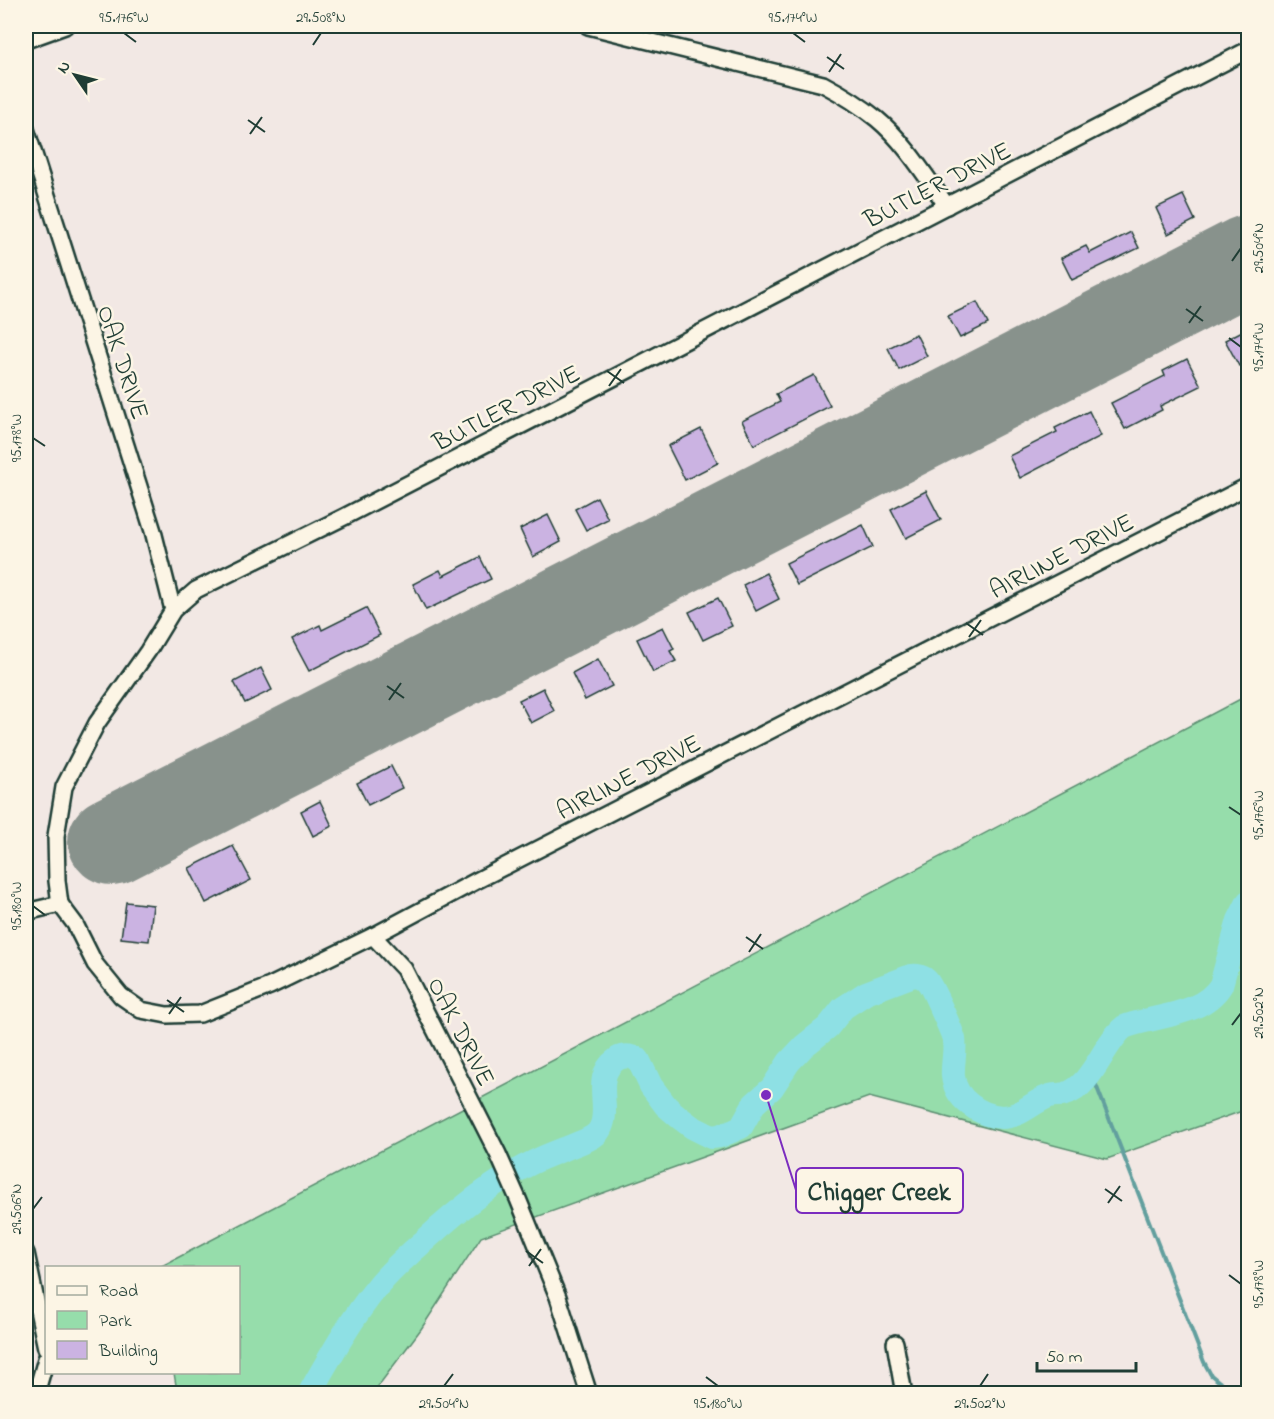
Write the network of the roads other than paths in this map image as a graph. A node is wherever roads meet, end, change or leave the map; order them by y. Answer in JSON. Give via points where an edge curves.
{"nodes":[{"id":1,"x":65,"y":26,"type":"edge"},
{"id":2,"x":588,"y":26,"type":"edge"},
{"id":3,"x":26,"y":40,"type":"edge"},
{"id":4,"x":1248,"y":50,"type":"edge"},
{"id":5,"x":26,"y":129,"type":"edge"},
{"id":6,"x":947,"y":206,"type":"junction"},
{"id":7,"x":1248,"y":486,"type":"edge"},
{"id":8,"x":173,"y":610,"type":"junction"},
{"id":9,"x":60,"y":904,"type":"junction"},
{"id":10,"x":26,"y":912,"type":"edge"},
{"id":11,"x":373,"y":936,"type":"junction"},
{"id":12,"x":26,"y":1253,"type":"edge"},
{"id":13,"x":45,"y":1343,"type":"edge"},
{"id":14,"x":895,"y":1343,"type":"dead end"},
{"id":15,"x":45,"y":1362,"type":"edge"},
{"id":16,"x":31,"y":1394,"type":"edge"},
{"id":17,"x":589,"y":1394,"type":"edge"},
{"id":18,"x":904,"y":1394,"type":"edge"}],
"edges":[{"from":1,"to":3,"type":"street"},
{"from":2,"to":6,"type":"street","via":[[823,84],[879,120],[906,149]]},
{"from":4,"to":6,"type":"street","name":"BUTLER DRIVE"},
{"from":5,"to":8,"type":"street","name":"OAK DRIVE","via":[[153,531]]},
{"from":6,"to":8,"type":"street","name":"BUTLER DRIVE","via":[[196,590]]},
{"from":7,"to":11,"type":"street","name":"AIRLINE DRIVE"},
{"from":8,"to":9,"type":"street","name":"BUTLER DRIVE","via":[[97,723],[64,787],[56,836]]},
{"from":9,"to":10,"type":"street"},
{"from":9,"to":11,"type":"street","name":"AIRLINE DRIVE","via":[[95,964],[121,996],[141,1010],[168,1015],[200,1014]]},
{"from":11,"to":17,"type":"street","name":"OAK DRIVE","via":[[404,969],[498,1154],[558,1298]]},
{"from":12,"to":13,"type":"street"},
{"from":14,"to":18,"type":"street"},
{"from":15,"to":16,"type":"street","via":[[38,1387]]}]}
